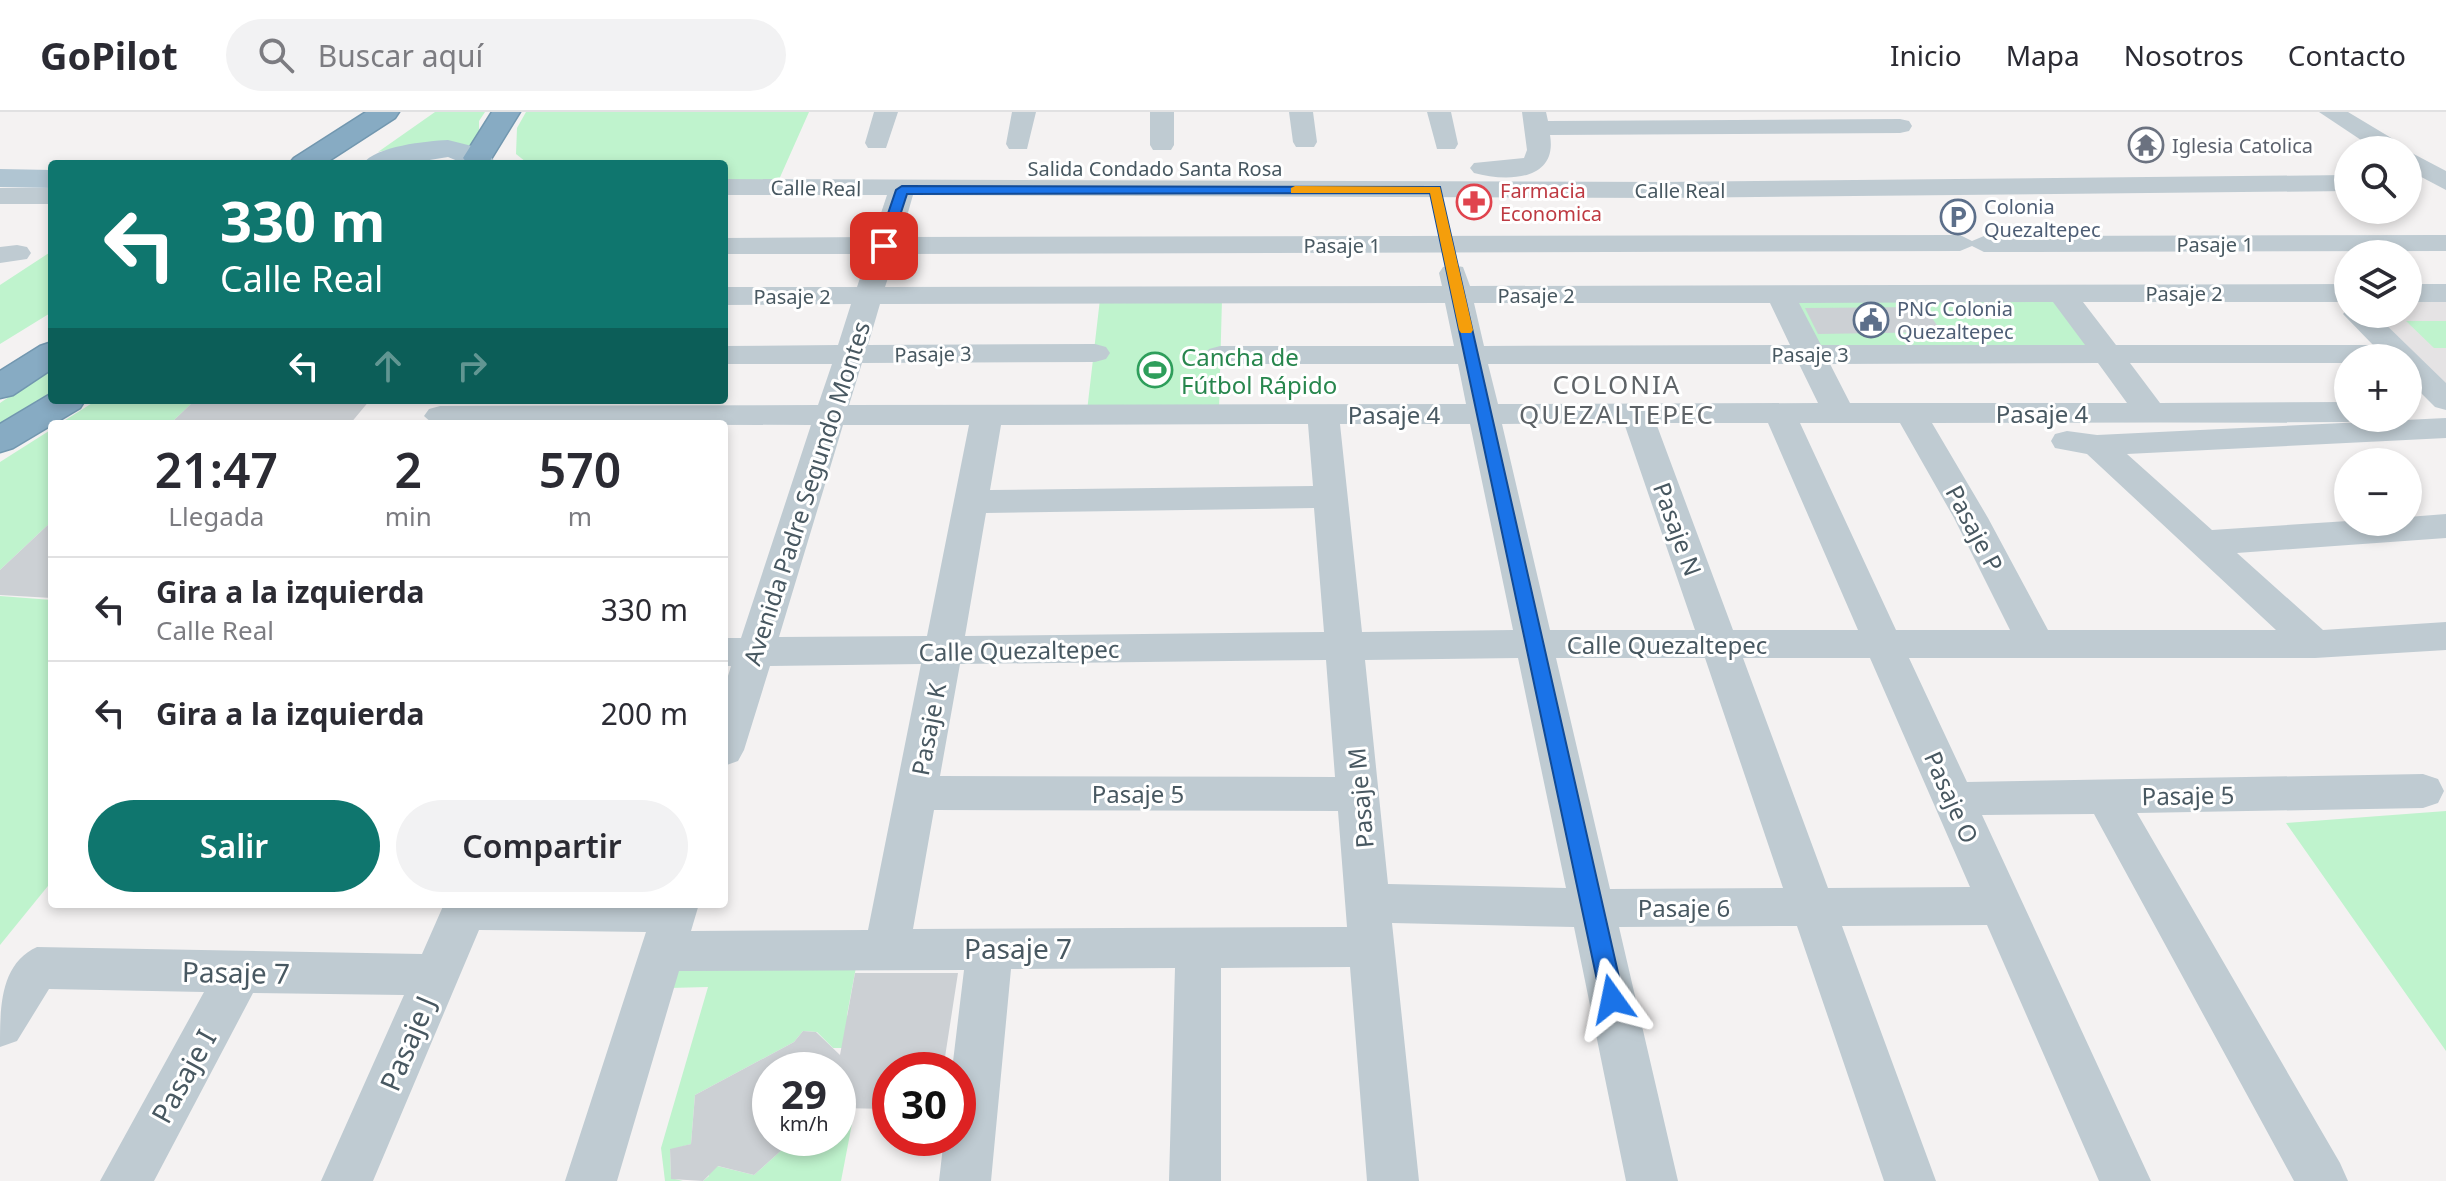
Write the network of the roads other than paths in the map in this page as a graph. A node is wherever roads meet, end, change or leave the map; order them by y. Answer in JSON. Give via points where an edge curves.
{"nodes":[{"id":1,"x":369,"y":112,"type":"edge"},
{"id":2,"x":506,"y":112,"type":"edge"},
{"id":3,"x":886,"y":112,"type":"edge"},
{"id":4,"x":1024,"y":112,"type":"edge"},
{"id":5,"x":1162,"y":112,"type":"edge"},
{"id":6,"x":1301,"y":112,"type":"edge"},
{"id":7,"x":1439,"y":112,"type":"edge"},
{"id":8,"x":2331,"y":112,"type":"edge"},
{"id":9,"x":395,"y":116,"type":"edge"},
{"id":10,"x":1900,"y":126,"type":"dead end"},
{"id":11,"x":1537,"y":130,"type":"edge"},
{"id":12,"x":2371,"y":136,"type":"edge"},
{"id":13,"x":1305,"y":142,"type":"dead end"},
{"id":14,"x":877,"y":143,"type":"dead end"},
{"id":15,"x":1018,"y":144,"type":"dead end"},
{"id":16,"x":1446,"y":144,"type":"dead end"},
{"id":17,"x":1162,"y":145,"type":"dead end"},
{"id":18,"x":309,"y":160,"type":"edge"},
{"id":19,"x":311,"y":160,"type":"edge"},
{"id":20,"x":345,"y":160,"type":"edge"},
{"id":21,"x":388,"y":160,"type":"edge"},
{"id":22,"x":478,"y":160,"type":"edge"},
{"id":23,"x":481,"y":160,"type":"edge"},
{"id":24,"x":0,"y":171,"type":"edge"},
{"id":25,"x":48,"y":172,"type":"edge"},
{"id":26,"x":0,"y":178,"type":"edge"},
{"id":27,"x":48,"y":179,"type":"edge"},
{"id":28,"x":2431,"y":182,"type":"edge"},
{"id":29,"x":2334,"y":183,"type":"edge"},
{"id":30,"x":2223,"y":184,"type":"junction"},
{"id":31,"x":728,"y":187,"type":"edge"},
{"id":32,"x":815,"y":187,"type":"junction"},
{"id":33,"x":1435,"y":189,"type":"junction"},
{"id":34,"x":902,"y":190,"type":"junction"},
{"id":35,"x":1663,"y":190,"type":"junction"},
{"id":36,"x":1175,"y":191,"type":"junction"},
{"id":37,"x":0,"y":196,"type":"edge"},
{"id":38,"x":48,"y":196,"type":"edge"},
{"id":39,"x":2446,"y":200,"type":"edge"},
{"id":40,"x":2446,"y":243,"type":"edge"},
{"id":41,"x":1687,"y":244,"type":"junction"},
{"id":42,"x":2284,"y":244,"type":"junction"},
{"id":43,"x":1172,"y":245,"type":"junction"},
{"id":44,"x":1447,"y":245,"type":"junction"},
{"id":45,"x":728,"y":246,"type":"edge"},
{"id":46,"x":884,"y":246,"type":"junction"},
{"id":47,"x":2334,"y":289,"type":"edge"},
{"id":48,"x":1779,"y":293,"type":"junction"},
{"id":49,"x":2422,"y":293,"type":"edge"},
{"id":50,"x":2446,"y":293,"type":"edge"},
{"id":51,"x":2062,"y":294,"type":"junction"},
{"id":52,"x":1458,"y":295,"type":"junction"},
{"id":53,"x":1710,"y":295,"type":"junction"},
{"id":54,"x":728,"y":296,"type":"edge"},
{"id":55,"x":869,"y":296,"type":"junction"},
{"id":56,"x":1170,"y":296,"type":"junction"},
{"id":57,"x":2334,"y":301,"type":"edge"},
{"id":58,"x":2374,"y":328,"type":"edge"},
{"id":59,"x":48,"y":331,"type":"edge"},
{"id":60,"x":2389,"y":344,"type":"edge"},
{"id":61,"x":1095,"y":353,"type":"dead end"},
{"id":62,"x":1471,"y":354,"type":"junction"},
{"id":63,"x":1810,"y":354,"type":"junction"},
{"id":64,"x":2105,"y":354,"type":"junction"},
{"id":65,"x":728,"y":355,"type":"edge"},
{"id":66,"x":849,"y":355,"type":"junction"},
{"id":67,"x":1220,"y":355,"type":"dead end"},
{"id":68,"x":48,"y":356,"type":"edge"},
{"id":69,"x":2334,"y":357,"type":"edge"},
{"id":70,"x":0,"y":361,"type":"edge"},
{"id":71,"x":2422,"y":377,"type":"edge"},
{"id":72,"x":0,"y":387,"type":"edge"},
{"id":73,"x":2446,"y":400,"type":"edge"},
{"id":74,"x":60,"y":404,"type":"edge"},
{"id":75,"x":501,"y":408,"type":"edge"},
{"id":76,"x":2334,"y":412,"type":"edge"},
{"id":77,"x":2422,"y":412,"type":"edge"},
{"id":78,"x":2446,"y":412,"type":"edge"},
{"id":79,"x":1839,"y":413,"type":"junction"},
{"id":80,"x":1910,"y":413,"type":"junction"},
{"id":81,"x":2151,"y":413,"type":"junction"},
{"id":82,"x":1484,"y":414,"type":"junction"},
{"id":83,"x":1637,"y":414,"type":"junction"},
{"id":84,"x":1780,"y":414,"type":"junction"},
{"id":85,"x":831,"y":415,"type":"junction"},
{"id":86,"x":987,"y":415,"type":"junction"},
{"id":87,"x":1323,"y":415,"type":"junction"},
{"id":88,"x":440,"y":416,"type":"dead end"},
{"id":89,"x":538,"y":420,"type":"edge"},
{"id":90,"x":677,"y":420,"type":"edge"},
{"id":91,"x":2446,"y":428,"type":"edge"},
{"id":92,"x":0,"y":440,"type":"edge"},
{"id":93,"x":1332,"y":497,"type":"junction"},
{"id":94,"x":971,"y":502,"type":"junction"},
{"id":95,"x":2446,"y":526,"type":"edge"},
{"id":96,"x":2203,"y":543,"type":"junction"},
{"id":97,"x":2446,"y":636,"type":"edge"},
{"id":98,"x":1534,"y":644,"type":"junction"},
{"id":99,"x":1719,"y":644,"type":"junction"},
{"id":100,"x":1884,"y":644,"type":"junction"},
{"id":101,"x":2036,"y":644,"type":"junction"},
{"id":102,"x":2315,"y":644,"type":"junction"},
{"id":103,"x":1345,"y":645,"type":"junction"},
{"id":104,"x":739,"y":652,"type":"edge"},
{"id":105,"x":943,"y":652,"type":"junction"},
{"id":106,"x":728,"y":724,"type":"edge"},
{"id":107,"x":2423,"y":791,"type":"dead end"},
{"id":108,"x":916,"y":793,"type":"junction"},
{"id":109,"x":1360,"y":794,"type":"junction"},
{"id":110,"x":2106,"y":797,"type":"junction"},
{"id":111,"x":1954,"y":799,"type":"junction"},
{"id":112,"x":2000,"y":906,"type":"junction"},
{"id":113,"x":1812,"y":907,"type":"junction"},
{"id":114,"x":466,"y":908,"type":"edge"},
{"id":115,"x":479,"y":908,"type":"edge"},
{"id":116,"x":1592,"y":908,"type":"junction"},
{"id":117,"x":671,"y":923,"type":"edge"},
{"id":118,"x":1371,"y":925,"type":"junction"},
{"id":119,"x":990,"y":948,"type":"junction"},
{"id":120,"x":1198,"y":948,"type":"junction"},
{"id":121,"x":887,"y":949,"type":"junction"},
{"id":122,"x":240,"y":972,"type":"junction"},
{"id":123,"x":436,"y":975,"type":"junction"},
{"id":124,"x":0,"y":1025,"type":"edge"},
{"id":125,"x":126,"y":1181,"type":"edge"},
{"id":126,"x":347,"y":1181,"type":"edge"},
{"id":127,"x":591,"y":1181,"type":"edge"},
{"id":128,"x":965,"y":1181,"type":"edge"},
{"id":129,"x":1195,"y":1181,"type":"edge"},
{"id":130,"x":1393,"y":1181,"type":"edge"},
{"id":131,"x":1652,"y":1181,"type":"edge"},
{"id":132,"x":1910,"y":1181,"type":"edge"},
{"id":133,"x":2125,"y":1181,"type":"edge"},
{"id":134,"x":2322,"y":1181,"type":"edge"}],
"edges":[{"from":1,"to":18,"type":"street"},
{"from":2,"to":23,"type":"highway"},
{"from":3,"to":14,"type":"street"},
{"from":4,"to":15,"type":"street"},
{"from":5,"to":17,"type":"street"},
{"from":6,"to":13,"type":"street"},
{"from":7,"to":16,"type":"street"},
{"from":8,"to":12,"type":"street"},
{"from":9,"to":19,"type":"highway"},
{"from":9,"to":20,"type":"highway"},
{"from":10,"to":11,"type":"street"},
{"from":11,"to":32,"type":"street","name":"Salida Condado Santa Rosa","via":[[1535,162],[1523,168],[861,168],[832,171]]},
{"from":21,"to":22,"type":"main road","via":[[436,149]]},
{"from":24,"to":25,"type":"main road"},
{"from":26,"to":27,"type":"main road"},
{"from":28,"to":39,"type":"street"},
{"from":29,"to":30,"type":"street","name":"Calle Real"},
{"from":30,"to":35,"type":"street","name":"Calle Real"},
{"from":30,"to":42,"type":"street"},
{"from":31,"to":32,"type":"street","name":"Calle Real"},
{"from":32,"to":34,"type":"street","name":"Calle Real"},
{"from":33,"to":35,"type":"street","name":"Calle Real"},
{"from":33,"to":36,"type":"street","name":"Calle Real"},
{"from":33,"to":44,"type":"street"},
{"from":34,"to":36,"type":"street","name":"Calle Real"},
{"from":34,"to":46,"type":"street","name":"Avenida Padre Segundo Montes"},
{"from":35,"to":41,"type":"street"},
{"from":36,"to":43,"type":"street"},
{"from":37,"to":38,"type":"street"},
{"from":40,"to":42,"type":"street","name":"Pasaje 1"},
{"from":41,"to":42,"type":"street","name":"Pasaje 1"},
{"from":41,"to":44,"type":"street","name":"Pasaje 1"},
{"from":41,"to":53,"type":"street"},
{"from":42,"to":47,"type":"street"},
{"from":43,"to":44,"type":"street","name":"Pasaje 1"},
{"from":43,"to":46,"type":"street","name":"Pasaje 1"},
{"from":43,"to":56,"type":"street"},
{"from":44,"to":52,"type":"street"},
{"from":45,"to":46,"type":"street","name":"Pasaje 1"},
{"from":46,"to":55,"type":"street","name":"Avenida Padre Segundo Montes"},
{"from":48,"to":51,"type":"street","name":"Pasaje 2"},
{"from":48,"to":53,"type":"street","name":"Pasaje 2"},
{"from":48,"to":63,"type":"street"},
{"from":49,"to":50,"type":"street"},
{"from":51,"to":57,"type":"street","name":"Pasaje 2"},
{"from":51,"to":64,"type":"street"},
{"from":52,"to":53,"type":"street","name":"Pasaje 2"},
{"from":52,"to":56,"type":"street","name":"Pasaje 2"},
{"from":52,"to":62,"type":"street"},
{"from":54,"to":55,"type":"street","name":"Pasaje 2"},
{"from":55,"to":56,"type":"street","name":"Pasaje 2"},
{"from":55,"to":66,"type":"street","name":"Avenida Padre Segundo Montes"},
{"from":58,"to":60,"type":"street"},
{"from":59,"to":70,"type":"highway"},
{"from":61,"to":66,"type":"street","name":"Pasaje 3"},
{"from":62,"to":63,"type":"street","name":"Pasaje 3"},
{"from":62,"to":67,"type":"street","name":"Pasaje 3"},
{"from":62,"to":82,"type":"street"},
{"from":63,"to":64,"type":"street","name":"Pasaje 3"},
{"from":63,"to":79,"type":"street"},
{"from":64,"to":69,"type":"street","name":"Pasaje 3"},
{"from":64,"to":81,"type":"street"},
{"from":65,"to":66,"type":"street","name":"Pasaje 3"},
{"from":66,"to":85,"type":"street","name":"Avenida Padre Segundo Montes"},
{"from":68,"to":72,"type":"highway"},
{"from":71,"to":73,"type":"street"},
{"from":74,"to":92,"type":"highway"},
{"from":75,"to":88,"type":"street","name":"Pasaje 4"},
{"from":75,"to":89,"type":"street","name":"Pasaje 4"},
{"from":76,"to":81,"type":"street","name":"Pasaje 4"},
{"from":77,"to":78,"type":"street"},
{"from":79,"to":80,"type":"street","name":"Pasaje 4"},
{"from":79,"to":84,"type":"street","name":"Pasaje 4"},
{"from":80,"to":81,"type":"street","name":"Pasaje 4"},
{"from":80,"to":101,"type":"street","name":"Pasaje P"},
{"from":82,"to":83,"type":"street","name":"Pasaje 4"},
{"from":82,"to":87,"type":"street","name":"Pasaje 4"},
{"from":82,"to":98,"type":"street"},
{"from":83,"to":84,"type":"street","name":"Pasaje 4"},
{"from":83,"to":99,"type":"street","name":"Pasaje N"},
{"from":84,"to":100,"type":"street","name":"Pasaje O"},
{"from":85,"to":86,"type":"street","name":"Pasaje 4"},
{"from":85,"to":90,"type":"street","name":"Pasaje 4"},
{"from":85,"to":104,"type":"street","name":"Avenida Padre Segundo Montes"},
{"from":86,"to":87,"type":"street","name":"Pasaje 4"},
{"from":86,"to":94,"type":"street","name":"Pasaje K"},
{"from":87,"to":93,"type":"street","name":"Pasaje M"},
{"from":89,"to":90,"type":"street","name":"Pasaje 4"},
{"from":91,"to":96,"type":"street","via":[[2082,443]]},
{"from":93,"to":94,"type":"street"},
{"from":93,"to":103,"type":"street","name":"Pasaje M"},
{"from":94,"to":105,"type":"street","name":"Pasaje K"},
{"from":95,"to":96,"type":"street"},
{"from":96,"to":102,"type":"street"},
{"from":97,"to":102,"type":"street","name":"Calle Quezaltepec"},
{"from":98,"to":99,"type":"street","name":"Calle Quezaltepec"},
{"from":98,"to":103,"type":"street","name":"Calle Quezaltepec"},
{"from":98,"to":116,"type":"street"},
{"from":99,"to":100,"type":"street","name":"Calle Quezaltepec"},
{"from":99,"to":113,"type":"street","name":"Pasaje N"},
{"from":100,"to":101,"type":"street","name":"Calle Quezaltepec"},
{"from":100,"to":111,"type":"street","name":"Pasaje O"},
{"from":101,"to":102,"type":"street","name":"Calle Quezaltepec"},
{"from":103,"to":105,"type":"street","name":"Calle Quezaltepec"},
{"from":103,"to":109,"type":"street","name":"Pasaje M"},
{"from":104,"to":105,"type":"street","name":"Calle Quezaltepec"},
{"from":104,"to":106,"type":"street","name":"Avenida Padre Segundo Montes"},
{"from":105,"to":108,"type":"street","name":"Pasaje K"},
{"from":107,"to":110,"type":"street","name":"Pasaje 5"},
{"from":108,"to":109,"type":"street","name":"Pasaje 5"},
{"from":108,"to":121,"type":"street","name":"Pasaje K"},
{"from":109,"to":118,"type":"street","name":"Pasaje M"},
{"from":110,"to":111,"type":"street","name":"Pasaje 5"},
{"from":110,"to":134,"type":"street"},
{"from":111,"to":112,"type":"street","name":"Pasaje O"},
{"from":112,"to":113,"type":"street","name":"Pasaje 6"},
{"from":112,"to":133,"type":"street","name":"Pasaje O"},
{"from":113,"to":116,"type":"street","name":"Pasaje 6"},
{"from":113,"to":132,"type":"street","name":"Pasaje N"},
{"from":114,"to":123,"type":"street","name":"Pasaje J"},
{"from":115,"to":117,"type":"street"},
{"from":116,"to":118,"type":"street","name":"Pasaje 6"},
{"from":116,"to":131,"type":"street"},
{"from":117,"to":121,"type":"street","name":"Pasaje 7"},
{"from":117,"to":127,"type":"street"},
{"from":118,"to":120,"type":"street","name":"Pasaje 7"},
{"from":118,"to":130,"type":"street","name":"Pasaje M"},
{"from":119,"to":120,"type":"street","name":"Pasaje 7"},
{"from":119,"to":121,"type":"street","name":"Pasaje 7"},
{"from":119,"to":128,"type":"street"},
{"from":120,"to":129,"type":"street"},
{"from":122,"to":123,"type":"street","name":"Pasaje 7"},
{"from":122,"to":124,"type":"street","name":"Pasaje 7","via":[[37,968]]},
{"from":122,"to":125,"type":"street","name":"Pasaje I"},
{"from":123,"to":126,"type":"street","name":"Pasaje J"}]}
